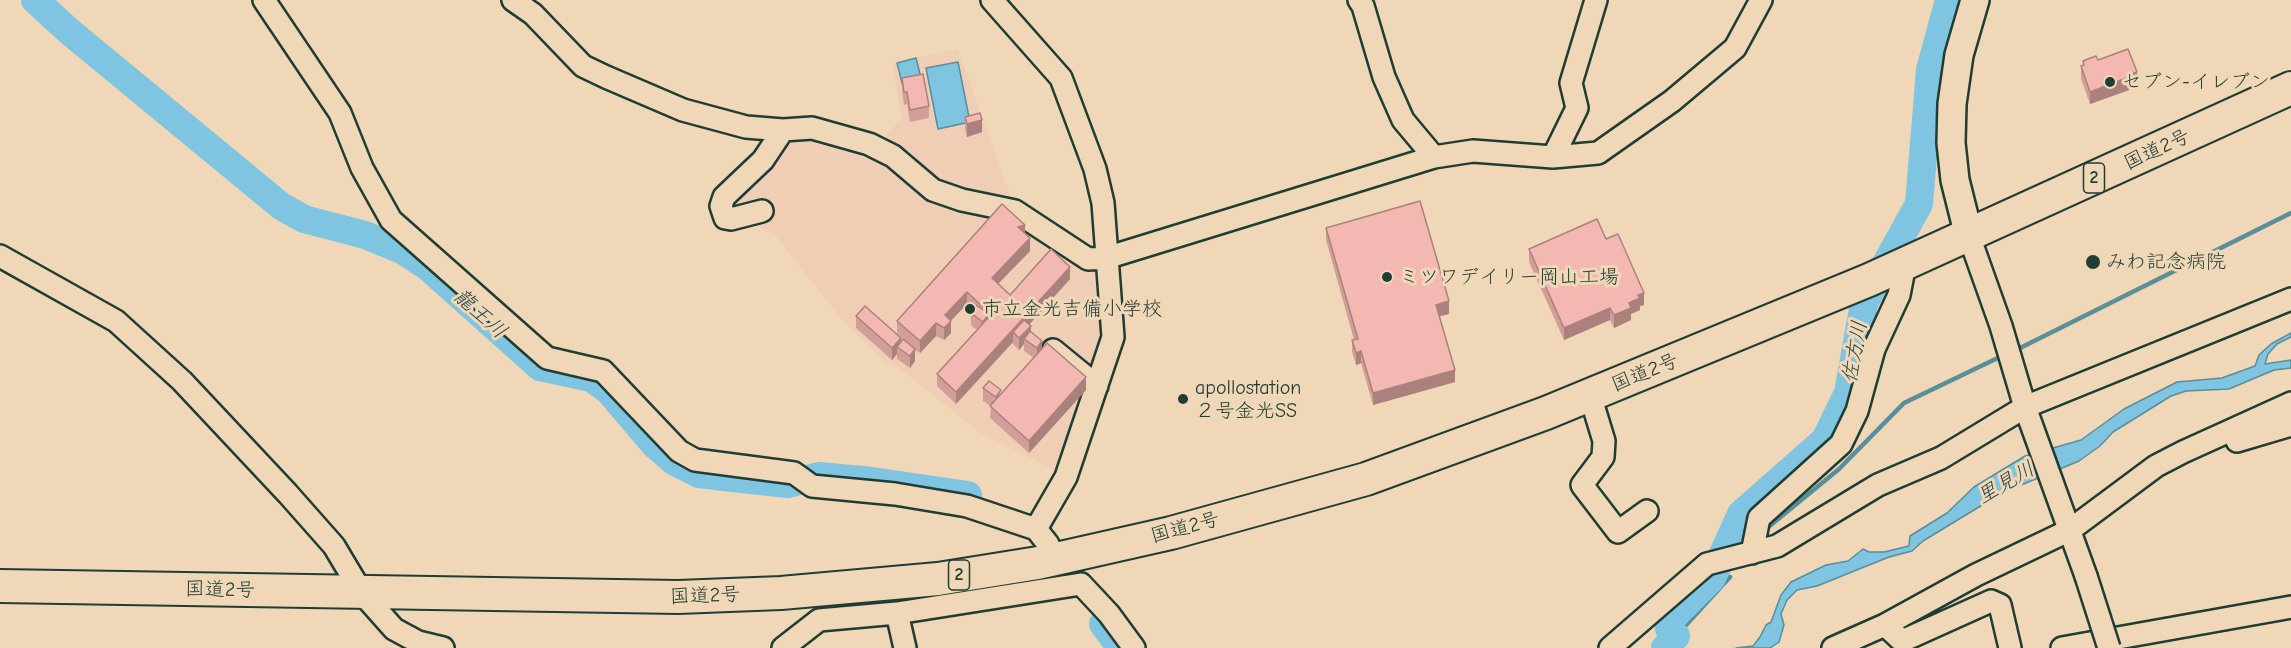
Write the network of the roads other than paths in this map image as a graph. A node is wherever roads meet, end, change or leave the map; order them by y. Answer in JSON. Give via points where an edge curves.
{"nodes":[{"id":1,"x":264,"y":0,"type":"edge"},
{"id":2,"x":513,"y":0,"type":"edge"},
{"id":3,"x":992,"y":0,"type":"edge"},
{"id":4,"x":1359,"y":0,"type":"edge"},
{"id":5,"x":1596,"y":0,"type":"edge"},
{"id":6,"x":1761,"y":0,"type":"edge"},
{"id":7,"x":1975,"y":0,"type":"edge"},
{"id":8,"x":2291,"y":88,"type":"edge"},
{"id":9,"x":783,"y":130,"type":"junction"},
{"id":10,"x":1434,"y":157,"type":"junction"},
{"id":11,"x":1552,"y":157,"type":"junction"},
{"id":12,"x":762,"y":211,"type":"dead end"},
{"id":13,"x":1969,"y":236,"type":"junction"},
{"id":14,"x":0,"y":256,"type":"edge"},
{"id":15,"x":1106,"y":258,"type":"junction"},
{"id":16,"x":1901,"y":266,"type":"junction"},
{"id":17,"x":2291,"y":299,"type":"edge"},
{"id":18,"x":1046,"y":345,"type":"edge"},
{"id":19,"x":1097,"y":386,"type":"junction"},
{"id":20,"x":1590,"y":395,"type":"junction"},
{"id":21,"x":2291,"y":403,"type":"edge"},
{"id":22,"x":2029,"y":416,"type":"junction"},
{"id":23,"x":2291,"y":425,"type":"edge"},
{"id":24,"x":2183,"y":452,"type":"junction"},
{"id":25,"x":1647,"y":511,"type":"dead end"},
{"id":26,"x":2067,"y":522,"type":"junction"},
{"id":27,"x":1743,"y":555,"type":"junction"},
{"id":28,"x":0,"y":586,"type":"edge"},
{"id":29,"x":362,"y":593,"type":"junction"},
{"id":30,"x":2291,"y":607,"type":"edge"},
{"id":31,"x":897,"y":612,"type":"junction"},
{"id":32,"x":1885,"y":625,"type":"junction"},
{"id":33,"x":2140,"y":641,"type":"edge"},
{"id":34,"x":419,"y":645,"type":"edge"},
{"id":35,"x":2086,"y":646,"type":"edge"},
{"id":36,"x":443,"y":648,"type":"edge"},
{"id":37,"x":783,"y":648,"type":"edge"},
{"id":38,"x":905,"y":648,"type":"edge"},
{"id":39,"x":1134,"y":648,"type":"edge"},
{"id":40,"x":1610,"y":648,"type":"edge"},
{"id":41,"x":1833,"y":648,"type":"edge"},
{"id":42,"x":1857,"y":648,"type":"edge"},
{"id":43,"x":2010,"y":648,"type":"edge"},
{"id":44,"x":2062,"y":648,"type":"edge"},
{"id":45,"x":2109,"y":648,"type":"edge"}],
"edges":[{"from":1,"to":19,"type":"street","via":[[340,114],[362,168],[391,220],[547,358],[603,371],[664,438],[695,460],[794,473],[812,486],[967,506],[1042,536]]},
{"from":2,"to":9,"type":"street","via":[[533,14],[583,66],[683,110],[746,127]]},
{"from":3,"to":15,"type":"street","via":[[1061,78],[1104,203]]},
{"from":4,"to":10,"type":"street","via":[[1384,77],[1403,120]]},
{"from":5,"to":11,"type":"street","via":[[1571,83],[1577,108]]},
{"from":6,"to":11,"type":"street","via":[[1735,48],[1672,101],[1598,153]]},
{"from":7,"to":13,"type":"main road","via":[[1959,55],[1952,104],[1955,180]]},
{"from":8,"to":13,"type":"highway","name":"国道2号","number":"2"},
{"from":9,"to":12,"type":"street","via":[[763,160],[724,197],[721,206],[725,218],[731,219]]},
{"from":9,"to":15,"type":"street","via":[[812,128],[869,144],[893,156],[933,190],[1015,211],[1088,259]]},
{"from":10,"to":11,"type":"street","via":[[1473,151]]},
{"from":10,"to":15,"type":"street"},
{"from":13,"to":16,"type":"highway","name":"国道2号","number":"2"},
{"from":13,"to":22,"type":"street"},
{"from":14,"to":29,"type":"street","via":[[116,321],[182,381],[334,546]]},
{"from":15,"to":19,"type":"street","via":[[1113,337]]},
{"from":16,"to":20,"type":"highway","name":"国道2号","number":"2"},
{"from":16,"to":27,"type":"street","via":[[1899,296],[1874,349],[1857,411],[1841,444],[1759,518]]},
{"from":17,"to":22,"type":"street"},
{"from":18,"to":19,"type":"street"},
{"from":20,"to":25,"type":"street","via":[[1604,441],[1603,457],[1582,485],[1618,532]]},
{"from":20,"to":29,"type":"highway","name":"国道2号","number":"2","via":[[1354,482],[1171,532],[1038,562],[938,579],[781,593],[678,597]]},
{"from":21,"to":24,"type":"street"},
{"from":22,"to":26,"type":"street"},
{"from":22,"to":27,"type":"street","via":[[1878,485],[1777,546]]},
{"from":23,"to":24,"type":"street","via":[[2198,457]]},
{"from":24,"to":26,"type":"street"},
{"from":26,"to":32,"type":"street"},
{"from":26,"to":45,"type":"street","bridge":true},
{"from":27,"to":40,"type":"street","via":[[1707,564]]},
{"from":28,"to":29,"type":"highway","name":"国道2号","number":"2"},
{"from":29,"to":34,"type":"street","via":[[394,629]]},
{"from":30,"to":33,"type":"street"},
{"from":31,"to":37,"type":"street","via":[[819,620]]},
{"from":31,"to":38,"type":"street"},
{"from":31,"to":39,"type":"street","via":[[1081,584]]},
{"from":32,"to":41,"type":"street"},
{"from":32,"to":42,"type":"street"},
{"from":32,"to":43,"type":"street","via":[[1902,641],[1992,601],[2000,605]]},
{"from":33,"to":35,"type":"street"},
{"from":34,"to":36,"type":"street"},
{"from":35,"to":44,"type":"street"}]}
